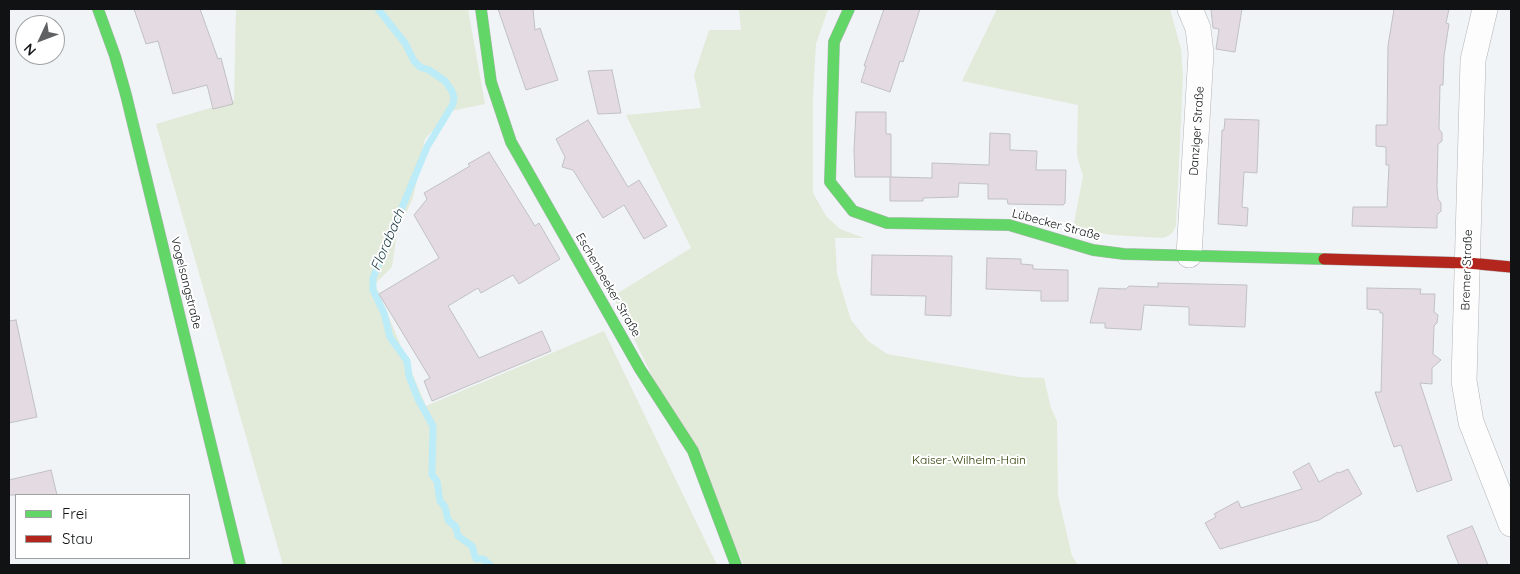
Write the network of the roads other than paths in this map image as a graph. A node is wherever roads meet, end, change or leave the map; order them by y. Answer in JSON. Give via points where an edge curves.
{"nodes":[{"id":1,"x":98,"y":9,"type":"edge"},
{"id":2,"x":481,"y":9,"type":"edge"},
{"id":3,"x":849,"y":9,"type":"edge"},
{"id":4,"x":1190,"y":9,"type":"edge"},
{"id":5,"x":1485,"y":9,"type":"edge"},
{"id":6,"x":1189,"y":255,"type":"junction"},
{"id":7,"x":1468,"y":263,"type":"junction"},
{"id":8,"x":1511,"y":267,"type":"edge"},
{"id":9,"x":1511,"y":524,"type":"edge"},
{"id":10,"x":240,"y":565,"type":"edge"},
{"id":11,"x":736,"y":565,"type":"edge"}],
"edges":[{"from":1,"to":10,"type":"street","name":"Vogelsangstraße","via":[[126,95]]},
{"from":2,"to":11,"type":"street","name":"Eschenbeeker Straße","via":[[491,82],[511,142],[640,369],[693,452]]},
{"from":3,"to":6,"type":"street","name":"Lübecker Straße","via":[[834,42],[830,182],[853,211],[887,223],[1009,225],[1093,250]]},
{"from":4,"to":6,"type":"street","name":"Danziger Straße","via":[[1198,28],[1202,53]]},
{"from":5,"to":7,"type":"street","name":"Bremer Straße","via":[[1473,60]]},
{"from":6,"to":7,"type":"street","name":"Lübecker Straße"},
{"from":7,"to":8,"type":"street","name":"Lübecker Straße"},
{"from":7,"to":9,"type":"street","name":"Bremer Straße","via":[[1466,401],[1471,422]]}]}
